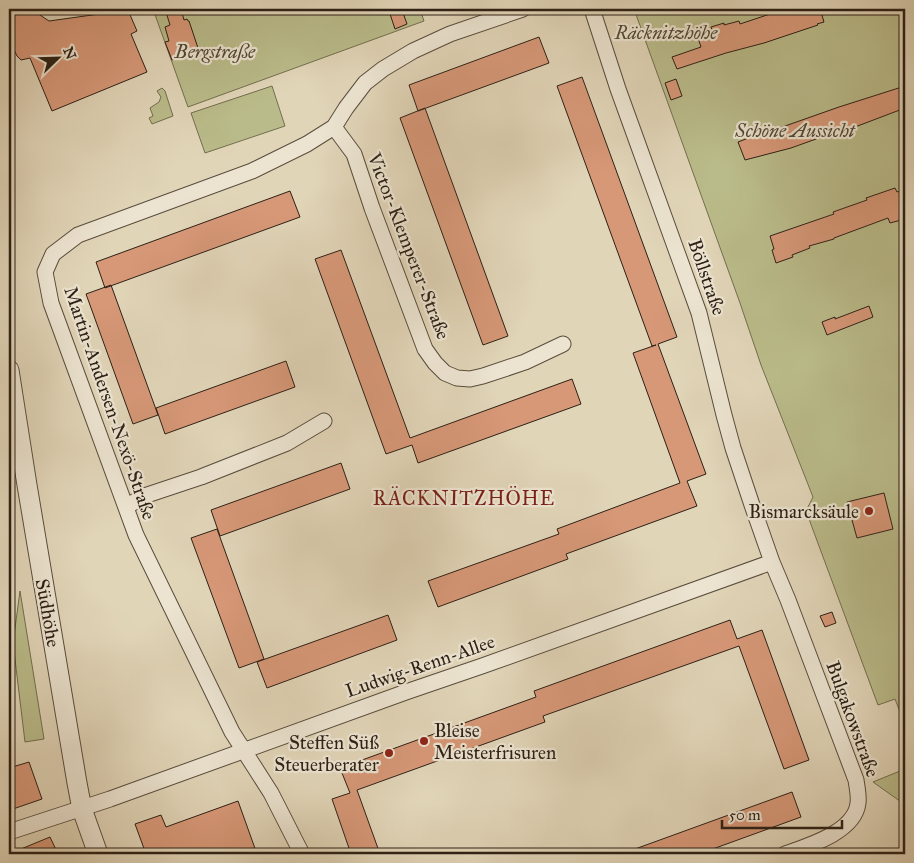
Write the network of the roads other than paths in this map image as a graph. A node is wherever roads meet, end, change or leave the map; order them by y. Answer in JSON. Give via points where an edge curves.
{"nodes":[{"id":1,"x":524,"y":9,"type":"edge"},
{"id":2,"x":592,"y":9,"type":"edge"},
{"id":3,"x":334,"y":128,"type":"junction"},
{"id":4,"x":563,"y":344,"type":"dead end"},
{"id":5,"x":9,"y":370,"type":"edge"},
{"id":6,"x":324,"y":421,"type":"dead end"},
{"id":7,"x":126,"y":508,"type":"junction"},
{"id":8,"x":772,"y":562,"type":"junction"},
{"id":9,"x":243,"y":752,"type":"junction"},
{"id":10,"x":82,"y":809,"type":"junction"},
{"id":11,"x":9,"y":832,"type":"edge"},
{"id":12,"x":98,"y":854,"type":"edge"},
{"id":13,"x":302,"y":854,"type":"edge"},
{"id":14,"x":785,"y":854,"type":"edge"}],
"edges":[{"from":1,"to":3,"type":"street","name":"Martin-Andersen-Nexö-Straße","via":[[450,34],[383,68],[365,83]]},
{"from":2,"to":8,"type":"street","name":"Böllstraße","via":[[699,313],[734,448]]},
{"from":3,"to":4,"type":"street","name":"Victor-Klemperer-Straße","via":[[354,154],[425,350],[434,363],[445,373],[470,379],[525,362]]},
{"from":3,"to":7,"type":"street","name":"Martin-Andersen-Nexö-Straße","via":[[252,171],[78,235],[53,254],[44,272],[51,303]]},
{"from":5,"to":10,"type":"street","name":"Südhöhe"},
{"from":6,"to":7,"type":"street","via":[[288,443],[144,496]]},
{"from":7,"to":9,"type":"street","name":"Martin-Andersen-Nexö-Straße","via":[[140,544]]},
{"from":8,"to":9,"type":"street","name":"Ludwig-Renn-Allee"},
{"from":8,"to":14,"type":"street","name":"Bulgakowstraße","via":[[856,780],[858,804],[854,815],[838,831]]},
{"from":9,"to":10,"type":"street","name":"Ludwig-Renn-Allee"},
{"from":9,"to":13,"type":"street","via":[[271,793]]},
{"from":10,"to":11,"type":"street","name":"Ludwig-Renn-Allee"},
{"from":10,"to":12,"type":"street","name":"Südhöhe"}]}
